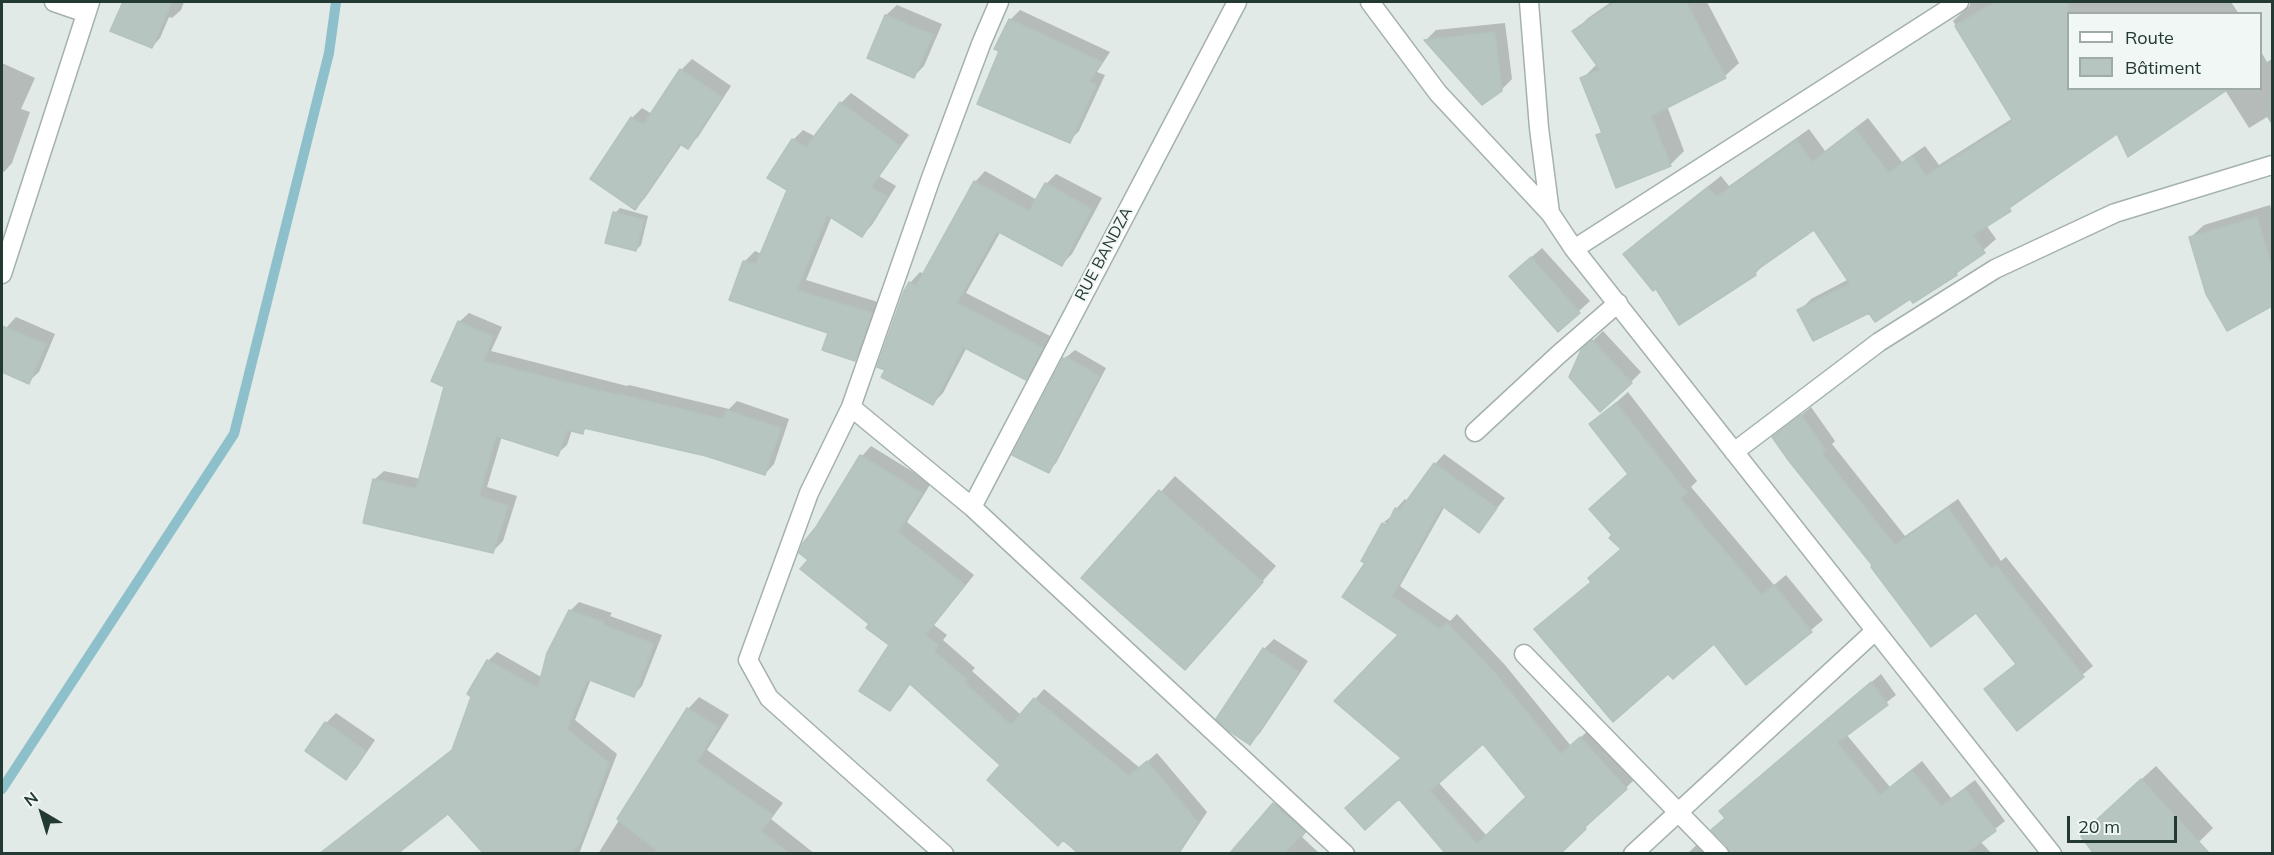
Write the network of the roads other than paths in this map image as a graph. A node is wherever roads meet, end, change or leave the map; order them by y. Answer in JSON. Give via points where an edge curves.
{"nodes":[{"id":1,"x":54,"y":2,"type":"edge"},
{"id":2,"x":999,"y":2,"type":"edge"},
{"id":3,"x":1237,"y":2,"type":"edge"},
{"id":4,"x":1370,"y":2,"type":"edge"},
{"id":5,"x":1529,"y":2,"type":"edge"},
{"id":6,"x":1959,"y":2,"type":"edge"},
{"id":7,"x":88,"y":7,"type":"edge"},
{"id":8,"x":2272,"y":165,"type":"edge"},
{"id":9,"x":1550,"y":213,"type":"junction"},
{"id":10,"x":1574,"y":249,"type":"junction"},
{"id":11,"x":2,"y":274,"type":"edge"},
{"id":12,"x":1618,"y":303,"type":"junction"},
{"id":13,"x":851,"y":407,"type":"junction"},
{"id":14,"x":1475,"y":432,"type":"dead end"},
{"id":15,"x":1734,"y":452,"type":"junction"},
{"id":16,"x":972,"y":507,"type":"junction"},
{"id":17,"x":1875,"y":631,"type":"junction"},
{"id":18,"x":1524,"y":654,"type":"dead end"},
{"id":19,"x":1679,"y":813,"type":"junction"},
{"id":20,"x":944,"y":854,"type":"edge"},
{"id":21,"x":1345,"y":854,"type":"edge"},
{"id":22,"x":1633,"y":854,"type":"edge"},
{"id":23,"x":1719,"y":854,"type":"edge"},
{"id":24,"x":2052,"y":854,"type":"edge"}],
"edges":[{"from":1,"to":7,"type":"street"},
{"from":2,"to":13,"type":"street","via":[[935,167]]},
{"from":3,"to":16,"type":"street","name":"RUE BANDZA"},
{"from":4,"to":9,"type":"street","via":[[1438,93]]},
{"from":5,"to":9,"type":"street"},
{"from":6,"to":10,"type":"street"},
{"from":7,"to":11,"type":"street"},
{"from":8,"to":15,"type":"street","via":[[2115,213],[1995,268],[1879,342]]},
{"from":9,"to":10,"type":"street"},
{"from":10,"to":12,"type":"street"},
{"from":12,"to":14,"type":"street"},
{"from":12,"to":15,"type":"street"},
{"from":13,"to":16,"type":"street"},
{"from":13,"to":20,"type":"street","via":[[809,493],[748,660],[769,698]]},
{"from":15,"to":17,"type":"street"},
{"from":16,"to":21,"type":"street"},
{"from":17,"to":19,"type":"street"},
{"from":17,"to":24,"type":"street"},
{"from":18,"to":19,"type":"street"},
{"from":19,"to":22,"type":"street"},
{"from":19,"to":23,"type":"street"}]}
